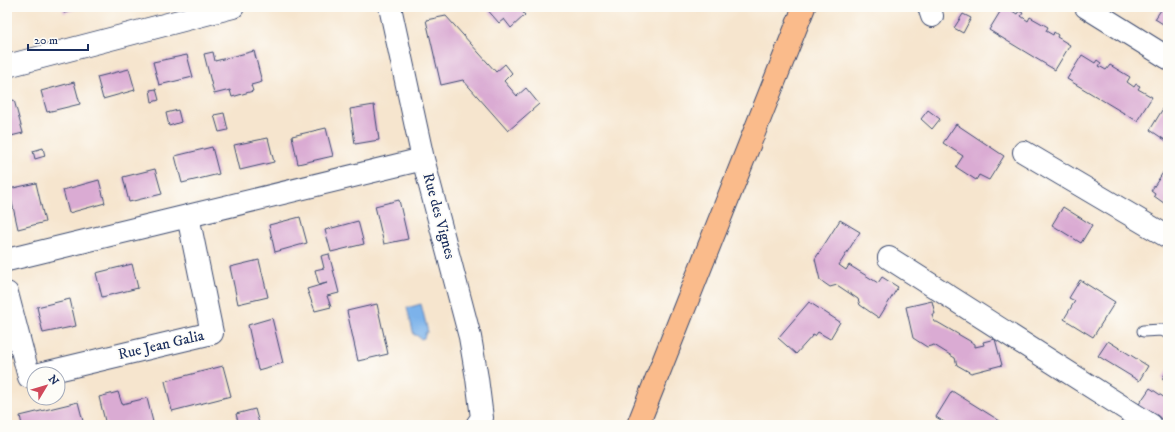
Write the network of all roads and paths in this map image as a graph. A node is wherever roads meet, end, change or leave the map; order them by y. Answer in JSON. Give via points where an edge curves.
{"nodes":[{"id":1,"x":233,"y":7,"type":"edge"},
{"id":2,"x":390,"y":7,"type":"edge"},
{"id":3,"x":804,"y":7,"type":"edge"},
{"id":4,"x":1086,"y":7,"type":"edge"},
{"id":5,"x":1168,"y":58,"type":"edge"},
{"id":6,"x":7,"y":66,"type":"edge"},
{"id":7,"x":1024,"y":152,"type":"dead end"},
{"id":8,"x":423,"y":159,"type":"junction"},
{"id":9,"x":188,"y":216,"type":"junction"},
{"id":10,"x":1168,"y":237,"type":"edge"},
{"id":11,"x":889,"y":258,"type":"dead end"},
{"id":12,"x":7,"y":260,"type":"edge"},
{"id":13,"x":7,"y":294,"type":"edge"},
{"id":14,"x":1143,"y":331,"type":"dead end"},
{"id":15,"x":1168,"y":333,"type":"edge"},
{"id":16,"x":26,"y":366,"type":"edge"},
{"id":17,"x":66,"y":368,"type":"edge"},
{"id":18,"x":477,"y":425,"type":"edge"},
{"id":19,"x":638,"y":425,"type":"edge"},
{"id":20,"x":1150,"y":425,"type":"edge"}],
"edges":[{"from":1,"to":6,"type":"street"},
{"from":2,"to":8,"type":"street","name":"Rue des Vignes"},
{"from":3,"to":19,"type":"main road"},
{"from":4,"to":5,"type":"street"},
{"from":7,"to":10,"type":"street"},
{"from":8,"to":9,"type":"street"},
{"from":8,"to":18,"type":"street","name":"Rue des Vignes","via":[[470,337],[482,418]]},
{"from":9,"to":12,"type":"street"},
{"from":9,"to":17,"type":"street","name":"Rue Jean Galia","via":[[212,333]]},
{"from":11,"to":20,"type":"street"},
{"from":13,"to":16,"type":"street"},
{"from":14,"to":15,"type":"lane","via":[[1162,330]]}]}
